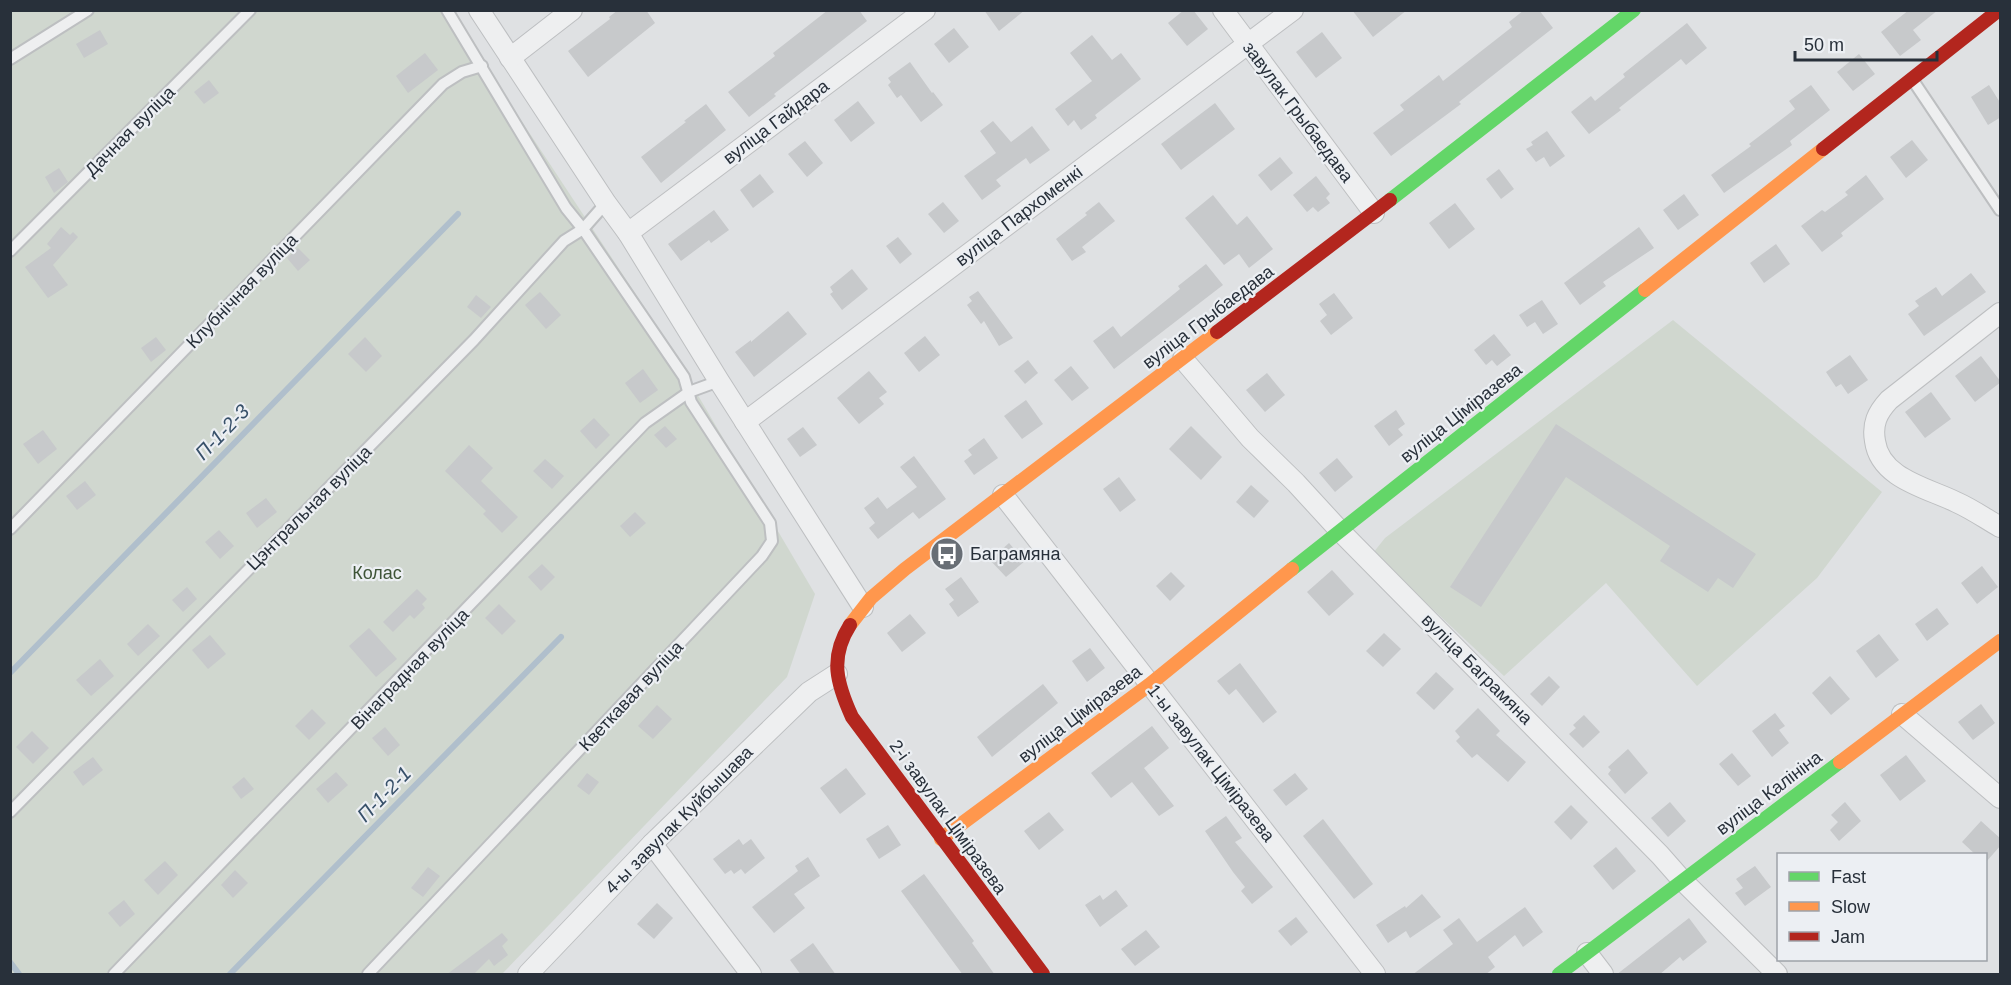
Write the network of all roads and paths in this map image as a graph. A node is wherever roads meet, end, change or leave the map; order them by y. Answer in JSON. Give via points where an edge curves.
{"nodes":[{"id":1,"x":88,"y":10,"type":"edge"},
{"id":2,"x":250,"y":10,"type":"edge"},
{"id":3,"x":447,"y":10,"type":"edge"},
{"id":4,"x":480,"y":10,"type":"edge"},
{"id":5,"x":572,"y":10,"type":"edge"},
{"id":6,"x":925,"y":10,"type":"edge"},
{"id":7,"x":1223,"y":10,"type":"edge"},
{"id":8,"x":1293,"y":10,"type":"edge"},
{"id":9,"x":1635,"y":10,"type":"edge"},
{"id":10,"x":1999,"y":10,"type":"edge"},
{"id":11,"x":1248,"y":44,"type":"junction"},
{"id":12,"x":510,"y":58,"type":"junction"},
{"id":13,"x":10,"y":59,"type":"edge"},
{"id":14,"x":482,"y":66,"type":"junction"},
{"id":15,"x":1912,"y":79,"type":"junction"},
{"id":16,"x":606,"y":203,"type":"junction"},
{"id":17,"x":2001,"y":210,"type":"edge"},
{"id":18,"x":1374,"y":213,"type":"junction"},
{"id":19,"x":583,"y":229,"type":"junction"},
{"id":20,"x":628,"y":233,"type":"junction"},
{"id":21,"x":10,"y":251,"type":"edge"},
{"id":22,"x":2001,"y":314,"type":"edge"},
{"id":23,"x":1183,"y":359,"type":"junction"},
{"id":24,"x":718,"y":381,"type":"junction"},
{"id":25,"x":689,"y":392,"type":"junction"},
{"id":26,"x":745,"y":422,"type":"junction"},
{"id":27,"x":1003,"y":495,"type":"junction"},
{"id":28,"x":2001,"y":527,"type":"edge"},
{"id":29,"x":10,"y":528,"type":"edge"},
{"id":30,"x":1341,"y":532,"type":"junction"},
{"id":31,"x":863,"y":607,"type":"junction"},
{"id":32,"x":2001,"y":641,"type":"edge"},
{"id":33,"x":837,"y":674,"type":"junction"},
{"id":34,"x":1149,"y":685,"type":"junction"},
{"id":35,"x":1902,"y":714,"type":"junction"},
{"id":36,"x":2001,"y":798,"type":"edge"},
{"id":37,"x":10,"y":812,"type":"edge"},
{"id":38,"x":941,"y":839,"type":"junction"},
{"id":39,"x":652,"y":844,"type":"junction"},
{"id":40,"x":1682,"y":880,"type":"junction"},
{"id":41,"x":1587,"y":953,"type":"junction"},
{"id":42,"x":114,"y":975,"type":"edge"},
{"id":43,"x":368,"y":975,"type":"edge"},
{"id":44,"x":528,"y":975,"type":"edge"},
{"id":45,"x":751,"y":975,"type":"edge"},
{"id":46,"x":1043,"y":975,"type":"edge"},
{"id":47,"x":1375,"y":975,"type":"edge"},
{"id":48,"x":1559,"y":975,"type":"edge"},
{"id":49,"x":1603,"y":975,"type":"edge"},
{"id":50,"x":1777,"y":975,"type":"edge"}],
"edges":[{"from":1,"to":13,"type":"lane"},
{"from":2,"to":21,"type":"lane","name":"Дачная вуліца"},
{"from":3,"to":14,"type":"lane","name":"Кветкавая вуліца"},
{"from":4,"to":12,"type":"street"},
{"from":5,"to":12,"type":"street"},
{"from":6,"to":20,"type":"street","name":"вуліца Гайдара"},
{"from":7,"to":11,"type":"street","name":"завулак Грыбаедава"},
{"from":8,"to":11,"type":"street","name":"вуліца Пархоменкі"},
{"from":9,"to":18,"type":"street","name":"вуліца Грыбаедава"},
{"from":10,"to":15,"type":"street","name":"вуліца Ціміразева"},
{"from":11,"to":18,"type":"street","name":"завулак Грыбаедава"},
{"from":11,"to":26,"type":"street","name":"вуліца Пархоменкі"},
{"from":12,"to":16,"type":"street"},
{"from":14,"to":19,"type":"lane","name":"Кветкавая вуліца","via":[[566,208]]},
{"from":14,"to":29,"type":"lane","name":"Клубнічная вуліца","via":[[443,84]]},
{"from":15,"to":17,"type":"lane"},
{"from":15,"to":30,"type":"street","name":"вуліца Ціміразева"},
{"from":16,"to":19,"type":"lane","name":"Цэнтральная вуліца"},
{"from":16,"to":20,"type":"street"},
{"from":18,"to":23,"type":"street","name":"вуліца Грыбаедава"},
{"from":19,"to":25,"type":"lane","name":"Кветкавая вуліца","via":[[678,368]]},
{"from":19,"to":37,"type":"lane","name":"Цэнтральная вуліца","via":[[564,241],[474,340]]},
{"from":20,"to":24,"type":"street"},
{"from":22,"to":28,"type":"street","via":[[1889,400],[1878,412],[1873,429],[1876,450],[1887,467]]},
{"from":23,"to":27,"type":"street","name":"вуліца Грыбаедава"},
{"from":23,"to":30,"type":"street","name":"вуліца Баграмяна","via":[[1250,438]]},
{"from":24,"to":25,"type":"lane","name":"Вінаградная вуліца"},
{"from":24,"to":26,"type":"street"},
{"from":25,"to":42,"type":"lane","name":"Вінаградная вуліца","via":[[645,423]]},
{"from":25,"to":43,"type":"lane","name":"Кветкавая вуліца","via":[[770,523],[772,541]]},
{"from":26,"to":31,"type":"street"},
{"from":27,"to":31,"type":"street","name":"вуліца Грыбаедава"},
{"from":27,"to":34,"type":"street","name":"1-ы завулак Ціміразева"},
{"from":30,"to":34,"type":"street","name":"вуліца Ціміразева"},
{"from":30,"to":40,"type":"street","name":"вуліца Баграмяна"},
{"from":31,"to":33,"type":"street","name":"вуліца Грыбаедава","via":[[848,625],[838,650]]},
{"from":32,"to":35,"type":"street","name":"вуліца Калініна"},
{"from":33,"to":38,"type":"street","name":"2-і завулак Ціміразева","via":[[852,717]]},
{"from":33,"to":39,"type":"street","name":"4-ы завулак Куйбышава","via":[[809,692]]},
{"from":34,"to":38,"type":"street","name":"вуліца Ціміразева"},
{"from":34,"to":47,"type":"street","name":"1-ы завулак Ціміразева"},
{"from":35,"to":36,"type":"street"},
{"from":35,"to":40,"type":"street","name":"вуліца Калініна"},
{"from":38,"to":46,"type":"street","name":"2-і завулак Ціміразева"},
{"from":39,"to":44,"type":"street","name":"4-ы завулак Куйбышава"},
{"from":39,"to":45,"type":"street"},
{"from":40,"to":41,"type":"street","name":"вуліца Калініна"},
{"from":40,"to":50,"type":"street","name":"вуліца Баграмяна"},
{"from":41,"to":48,"type":"street","name":"вуліца Калініна"},
{"from":41,"to":49,"type":"street"}]}
